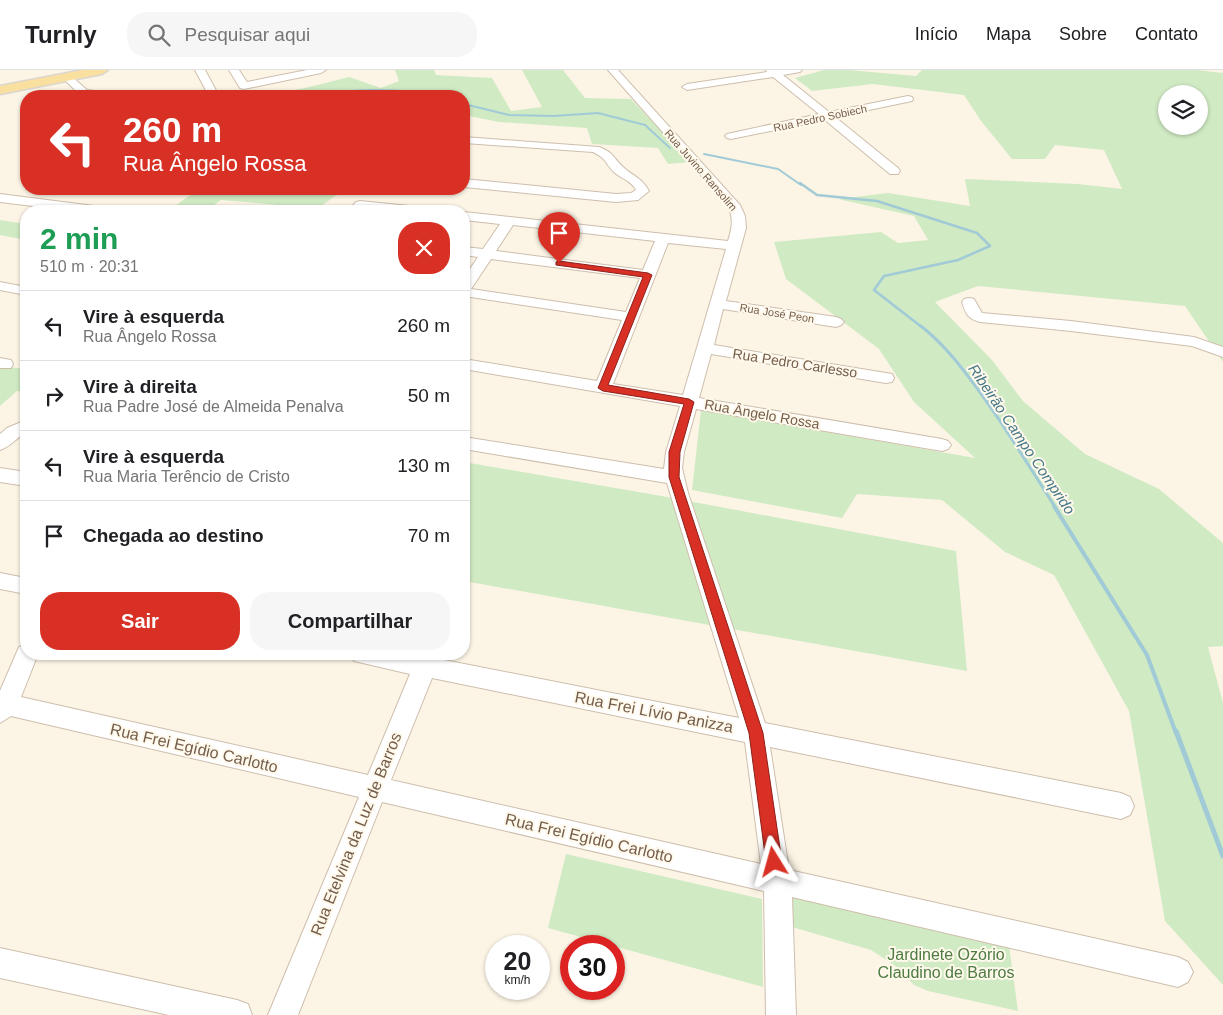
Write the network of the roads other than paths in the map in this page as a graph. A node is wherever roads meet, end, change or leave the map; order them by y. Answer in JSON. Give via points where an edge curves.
{"nodes":[{"id":1,"x":102,"y":70,"type":"edge"},
{"id":2,"x":200,"y":70,"type":"edge"},
{"id":3,"x":234,"y":70,"type":"edge"},
{"id":4,"x":321,"y":70,"type":"edge"},
{"id":5,"x":613,"y":70,"type":"edge"},
{"id":6,"x":797,"y":70,"type":"edge"},
{"id":7,"x":303,"y":72,"type":"edge"},
{"id":8,"x":773,"y":72,"type":"edge"},
{"id":9,"x":72,"y":80,"type":"junction"},
{"id":10,"x":687,"y":87,"type":"dead end"},
{"id":11,"x":0,"y":90,"type":"edge"},
{"id":12,"x":81,"y":90,"type":"edge"},
{"id":13,"x":211,"y":90,"type":"edge"},
{"id":14,"x":908,"y":99,"type":"dead end"},
{"id":15,"x":828,"y":116,"type":"junction"},
{"id":16,"x":731,"y":136,"type":"dead end"},
{"id":17,"x":470,"y":141,"type":"edge"},
{"id":18,"x":894,"y":171,"type":"dead end"},
{"id":19,"x":470,"y":184,"type":"edge"},
{"id":20,"x":0,"y":198,"type":"edge"},
{"id":21,"x":55,"y":205,"type":"edge"},
{"id":22,"x":470,"y":217,"type":"edge"},
{"id":23,"x":509,"y":221,"type":"junction"},
{"id":24,"x":663,"y":238,"type":"junction"},
{"id":25,"x":734,"y":246,"type":"junction"},
{"id":26,"x":470,"y":251,"type":"edge"},
{"id":27,"x":487,"y":254,"type":"junction"},
{"id":28,"x":648,"y":275,"type":"junction"},
{"id":29,"x":470,"y":279,"type":"edge"},
{"id":30,"x":0,"y":286,"type":"edge"},
{"id":31,"x":20,"y":290,"type":"edge"},
{"id":32,"x":470,"y":293,"type":"edge"},
{"id":33,"x":969,"y":302,"type":"dead end"},
{"id":34,"x":717,"y":304,"type":"junction"},
{"id":35,"x":632,"y":316,"type":"junction"},
{"id":36,"x":836,"y":322,"type":"dead end"},
{"id":37,"x":704,"y":348,"type":"junction"},
{"id":38,"x":1223,"y":352,"type":"edge"},
{"id":39,"x":470,"y":365,"type":"edge"},
{"id":40,"x":886,"y":378,"type":"dead end"},
{"id":41,"x":603,"y":388,"type":"junction"},
{"id":42,"x":689,"y":402,"type":"junction"},
{"id":43,"x":20,"y":429,"type":"edge"},
{"id":44,"x":0,"y":444,"type":"edge"},
{"id":45,"x":470,"y":444,"type":"edge"},
{"id":46,"x":942,"y":444,"type":"dead end"},
{"id":47,"x":0,"y":475,"type":"edge"},
{"id":48,"x":674,"y":477,"type":"junction"},
{"id":49,"x":20,"y":478,"type":"edge"},
{"id":50,"x":0,"y":581,"type":"edge"},
{"id":51,"x":20,"y":585,"type":"edge"},
{"id":52,"x":24,"y":660,"type":"edge"},
{"id":53,"x":427,"y":660,"type":"edge"},
{"id":54,"x":2,"y":707,"type":"edge"},
{"id":55,"x":756,"y":733,"type":"junction"},
{"id":56,"x":375,"y":789,"type":"junction"},
{"id":57,"x":1121,"y":806,"type":"dead end"},
{"id":58,"x":777,"y":881,"type":"junction"},
{"id":59,"x":0,"y":963,"type":"edge"},
{"id":60,"x":1178,"y":972,"type":"dead end"},
{"id":61,"x":237,"y":1015,"type":"edge"},
{"id":62,"x":283,"y":1015,"type":"edge"},
{"id":63,"x":781,"y":1015,"type":"edge"}],
"edges":[{"from":1,"to":9,"type":"main road"},
{"from":2,"to":13,"type":"street"},
{"from":3,"to":7,"type":"street","via":[[244,86]]},
{"from":4,"to":7,"type":"street"},
{"from":5,"to":25,"type":"street","name":"Rua Juvino Ransolim","via":[[738,210],[740,222]]},
{"from":6,"to":8,"type":"street"},
{"from":8,"to":10,"type":"street"},
{"from":8,"to":15,"type":"street"},
{"from":9,"to":11,"type":"main road"},
{"from":9,"to":12,"type":"street"},
{"from":14,"to":15,"type":"street","name":"Rua Pedro Sobiech"},
{"from":15,"to":16,"type":"street","name":"Rua Pedro Sobiech"},
{"from":15,"to":18,"type":"street"},
{"from":17,"to":19,"type":"street","via":[[595,149],[608,155],[618,169],[638,182],[643,190],[634,197],[616,198]]},
{"from":20,"to":21,"type":"street"},
{"from":22,"to":23,"type":"street"},
{"from":23,"to":24,"type":"street"},
{"from":23,"to":27,"type":"street"},
{"from":24,"to":25,"type":"street"},
{"from":24,"to":28,"type":"street"},
{"from":25,"to":34,"type":"street","name":"Rua Juvino Ransolim"},
{"from":26,"to":27,"type":"street"},
{"from":27,"to":28,"type":"street"},
{"from":27,"to":29,"type":"street"},
{"from":28,"to":35,"type":"street"},
{"from":30,"to":31,"type":"street"},
{"from":32,"to":35,"type":"street"},
{"from":33,"to":38,"type":"street","via":[[974,315],[980,317],[1194,342]]},
{"from":34,"to":36,"type":"street","name":"Rua José Peon"},
{"from":34,"to":37,"type":"street","name":"Rua Juvino Ransolim"},
{"from":35,"to":41,"type":"street"},
{"from":37,"to":40,"type":"street","name":"Rua Pedro Carlesso"},
{"from":37,"to":42,"type":"street","name":"Rua Juvino Ransolim"},
{"from":39,"to":41,"type":"street","name":"Rua Ângelo Rossa"},
{"from":41,"to":42,"type":"street","name":"Rua Ângelo Rossa"},
{"from":42,"to":46,"type":"street","name":"Rua Ângelo Rossa"},
{"from":42,"to":48,"type":"street","name":"Rua Juvino Ransolim","via":[[674,452]]},
{"from":43,"to":44,"type":"street"},
{"from":45,"to":48,"type":"street"},
{"from":47,"to":49,"type":"street"},
{"from":48,"to":55,"type":"street","name":"Rua Juvino Ransolim"},
{"from":50,"to":51,"type":"street"},
{"from":52,"to":54,"type":"street"},
{"from":53,"to":55,"type":"street","name":"Rua Frei Lívio Panizza"},
{"from":53,"to":56,"type":"street","name":"Rua Etelvina da Luz de Barros"},
{"from":54,"to":56,"type":"street","name":"Rua Frei Egídio Carlotto"},
{"from":55,"to":57,"type":"street","name":"Rua Frei Lívio Panizza"},
{"from":55,"to":58,"type":"street","name":"Rua Juvino Ransolim"},
{"from":56,"to":58,"type":"street","name":"Rua Frei Egídio Carlotto"},
{"from":56,"to":62,"type":"street","name":"Rua Etelvina da Luz de Barros"},
{"from":58,"to":60,"type":"street","name":"Rua Frei Egídio Carlotto"},
{"from":58,"to":63,"type":"street","name":"Rua Juvino Ransolim"},
{"from":59,"to":61,"type":"street"}]}
